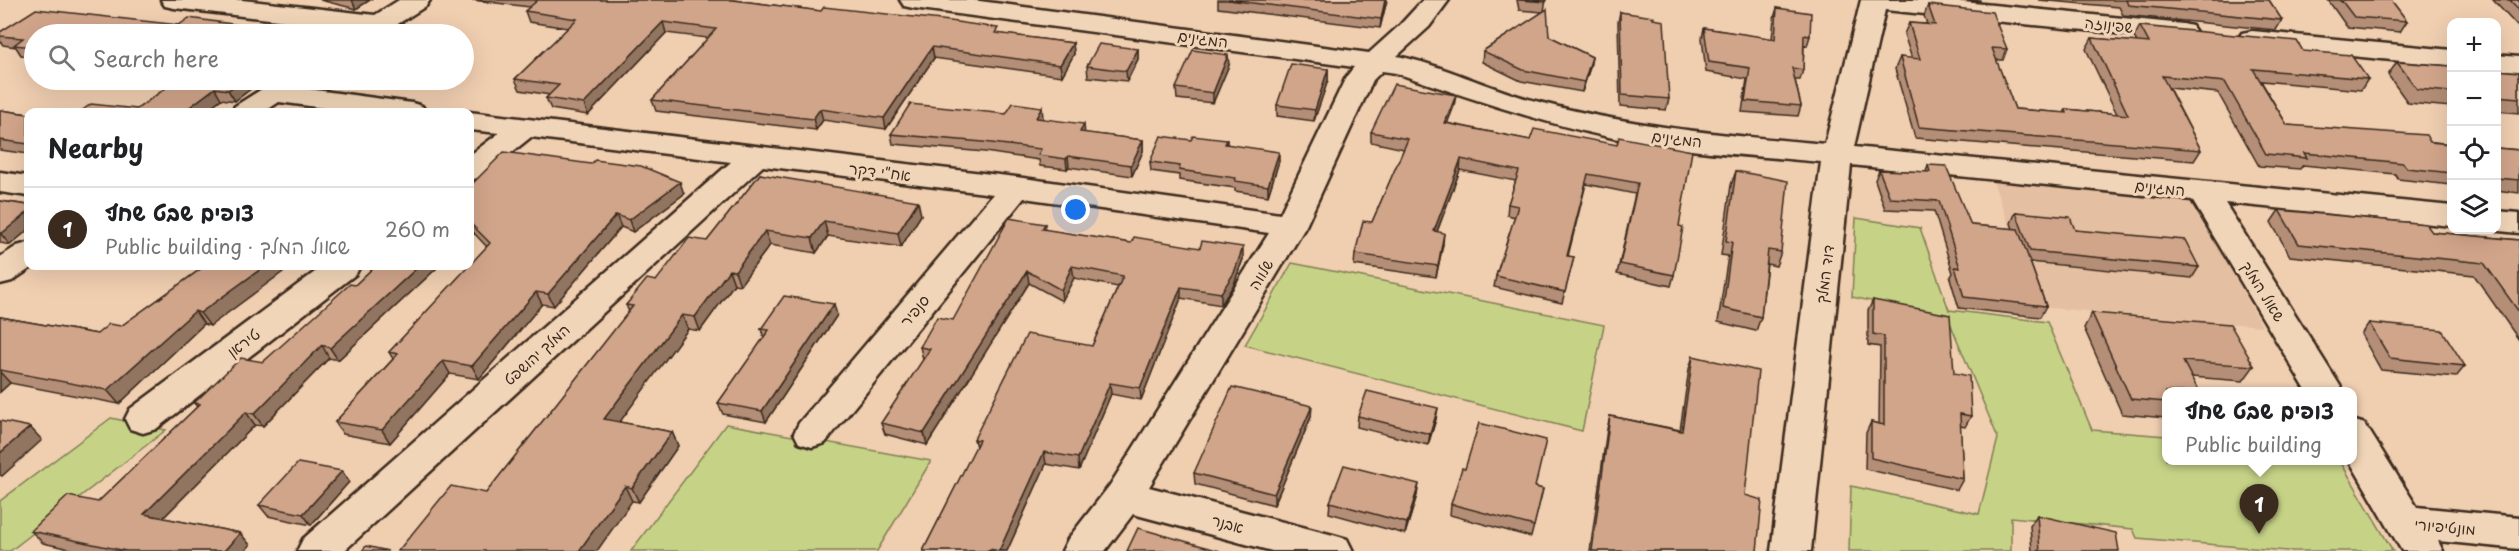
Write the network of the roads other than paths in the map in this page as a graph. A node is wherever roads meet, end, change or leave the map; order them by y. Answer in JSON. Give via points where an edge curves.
{"nodes":[{"id":1,"x":174,"y":0,"type":"edge"},
{"id":2,"x":417,"y":0,"type":"edge"},
{"id":3,"x":913,"y":0,"type":"edge"},
{"id":4,"x":1436,"y":0,"type":"edge"},
{"id":5,"x":1874,"y":1,"type":"edge"},
{"id":6,"x":338,"y":24,"type":"edge"},
{"id":7,"x":380,"y":24,"type":"edge"},
{"id":8,"x":2447,"y":58,"type":"edge"},
{"id":9,"x":1374,"y":61,"type":"junction"},
{"id":10,"x":2501,"y":63,"type":"edge"},
{"id":11,"x":2519,"y":65,"type":"edge"},
{"id":12,"x":279,"y":90,"type":"edge"},
{"id":13,"x":305,"y":90,"type":"edge"},
{"id":14,"x":251,"y":108,"type":"edge"},
{"id":15,"x":392,"y":108,"type":"edge"},
{"id":16,"x":474,"y":122,"type":"edge"},
{"id":17,"x":524,"y":128,"type":"junction"},
{"id":18,"x":1838,"y":154,"type":"junction"},
{"id":19,"x":755,"y":157,"type":"junction"},
{"id":20,"x":474,"y":167,"type":"edge"},
{"id":21,"x":0,"y":182,"type":"edge"},
{"id":22,"x":24,"y":185,"type":"edge"},
{"id":23,"x":1016,"y":187,"type":"junction"},
{"id":24,"x":2202,"y":191,"type":"junction"},
{"id":25,"x":2447,"y":216,"type":"edge"},
{"id":26,"x":2501,"y":221,"type":"edge"},
{"id":27,"x":2519,"y":223,"type":"edge"},
{"id":28,"x":1290,"y":226,"type":"junction"},
{"id":29,"x":24,"y":257,"type":"edge"},
{"id":30,"x":339,"y":270,"type":"edge"},
{"id":31,"x":0,"y":273,"type":"edge"},
{"id":32,"x":2322,"y":387,"type":"edge"},
{"id":33,"x":143,"y":419,"type":"dead end"},
{"id":34,"x":812,"y":433,"type":"dead end"},
{"id":35,"x":2357,"y":442,"type":"edge"},
{"id":36,"x":1124,"y":496,"type":"junction"},
{"id":37,"x":2519,"y":532,"type":"edge"},
{"id":38,"x":2415,"y":537,"type":"edge"},
{"id":39,"x":317,"y":551,"type":"edge"},
{"id":40,"x":1082,"y":551,"type":"edge"},
{"id":41,"x":1333,"y":551,"type":"edge"},
{"id":42,"x":1791,"y":551,"type":"edge"}],
"edges":[{"from":1,"to":6,"type":"street"},
{"from":2,"to":7,"type":"street"},
{"from":3,"to":9,"type":"street","name":"המגינים"},
{"from":4,"to":9,"type":"street","name":"שלווה","via":[[1402,38]]},
{"from":5,"to":8,"type":"street","name":"שפינוזה"},
{"from":5,"to":18,"type":"street","name":"דוד המלך"},
{"from":9,"to":18,"type":"street","name":"המגינים","via":[[1400,65],[1521,106],[1614,129],[1679,140]]},
{"from":9,"to":28,"type":"street","name":"שלווה","via":[[1356,85]]},
{"from":10,"to":11,"type":"street"},
{"from":12,"to":14,"type":"street"},
{"from":13,"to":15,"type":"street"},
{"from":16,"to":17,"type":"street","name":"אח\"י דקר"},
{"from":17,"to":19,"type":"street","name":"אח\"י דקר"},
{"from":17,"to":20,"type":"street"},
{"from":18,"to":24,"type":"street","name":"המגינים"},
{"from":18,"to":42,"type":"street","name":"דוד המלך"},
{"from":19,"to":23,"type":"street","name":"אח\"י דקר"},
{"from":19,"to":39,"type":"street","name":"המלך יהושפט"},
{"from":21,"to":22,"type":"street"},
{"from":23,"to":28,"type":"street","name":"אח\"י דקר"},
{"from":23,"to":34,"type":"street","name":"סנפיר"},
{"from":24,"to":25,"type":"street","name":"המגינים"},
{"from":24,"to":32,"type":"street","name":"שאול המלך"},
{"from":26,"to":27,"type":"street"},
{"from":28,"to":36,"type":"street","name":"שלווה"},
{"from":29,"to":31,"type":"street"},
{"from":30,"to":33,"type":"street","name":"טיראן"},
{"from":35,"to":38,"type":"street"},
{"from":36,"to":40,"type":"street","name":"שלווה"},
{"from":36,"to":41,"type":"street","name":"אבנר"},
{"from":37,"to":38,"type":"street","name":"מונטיפיורי"}]}
